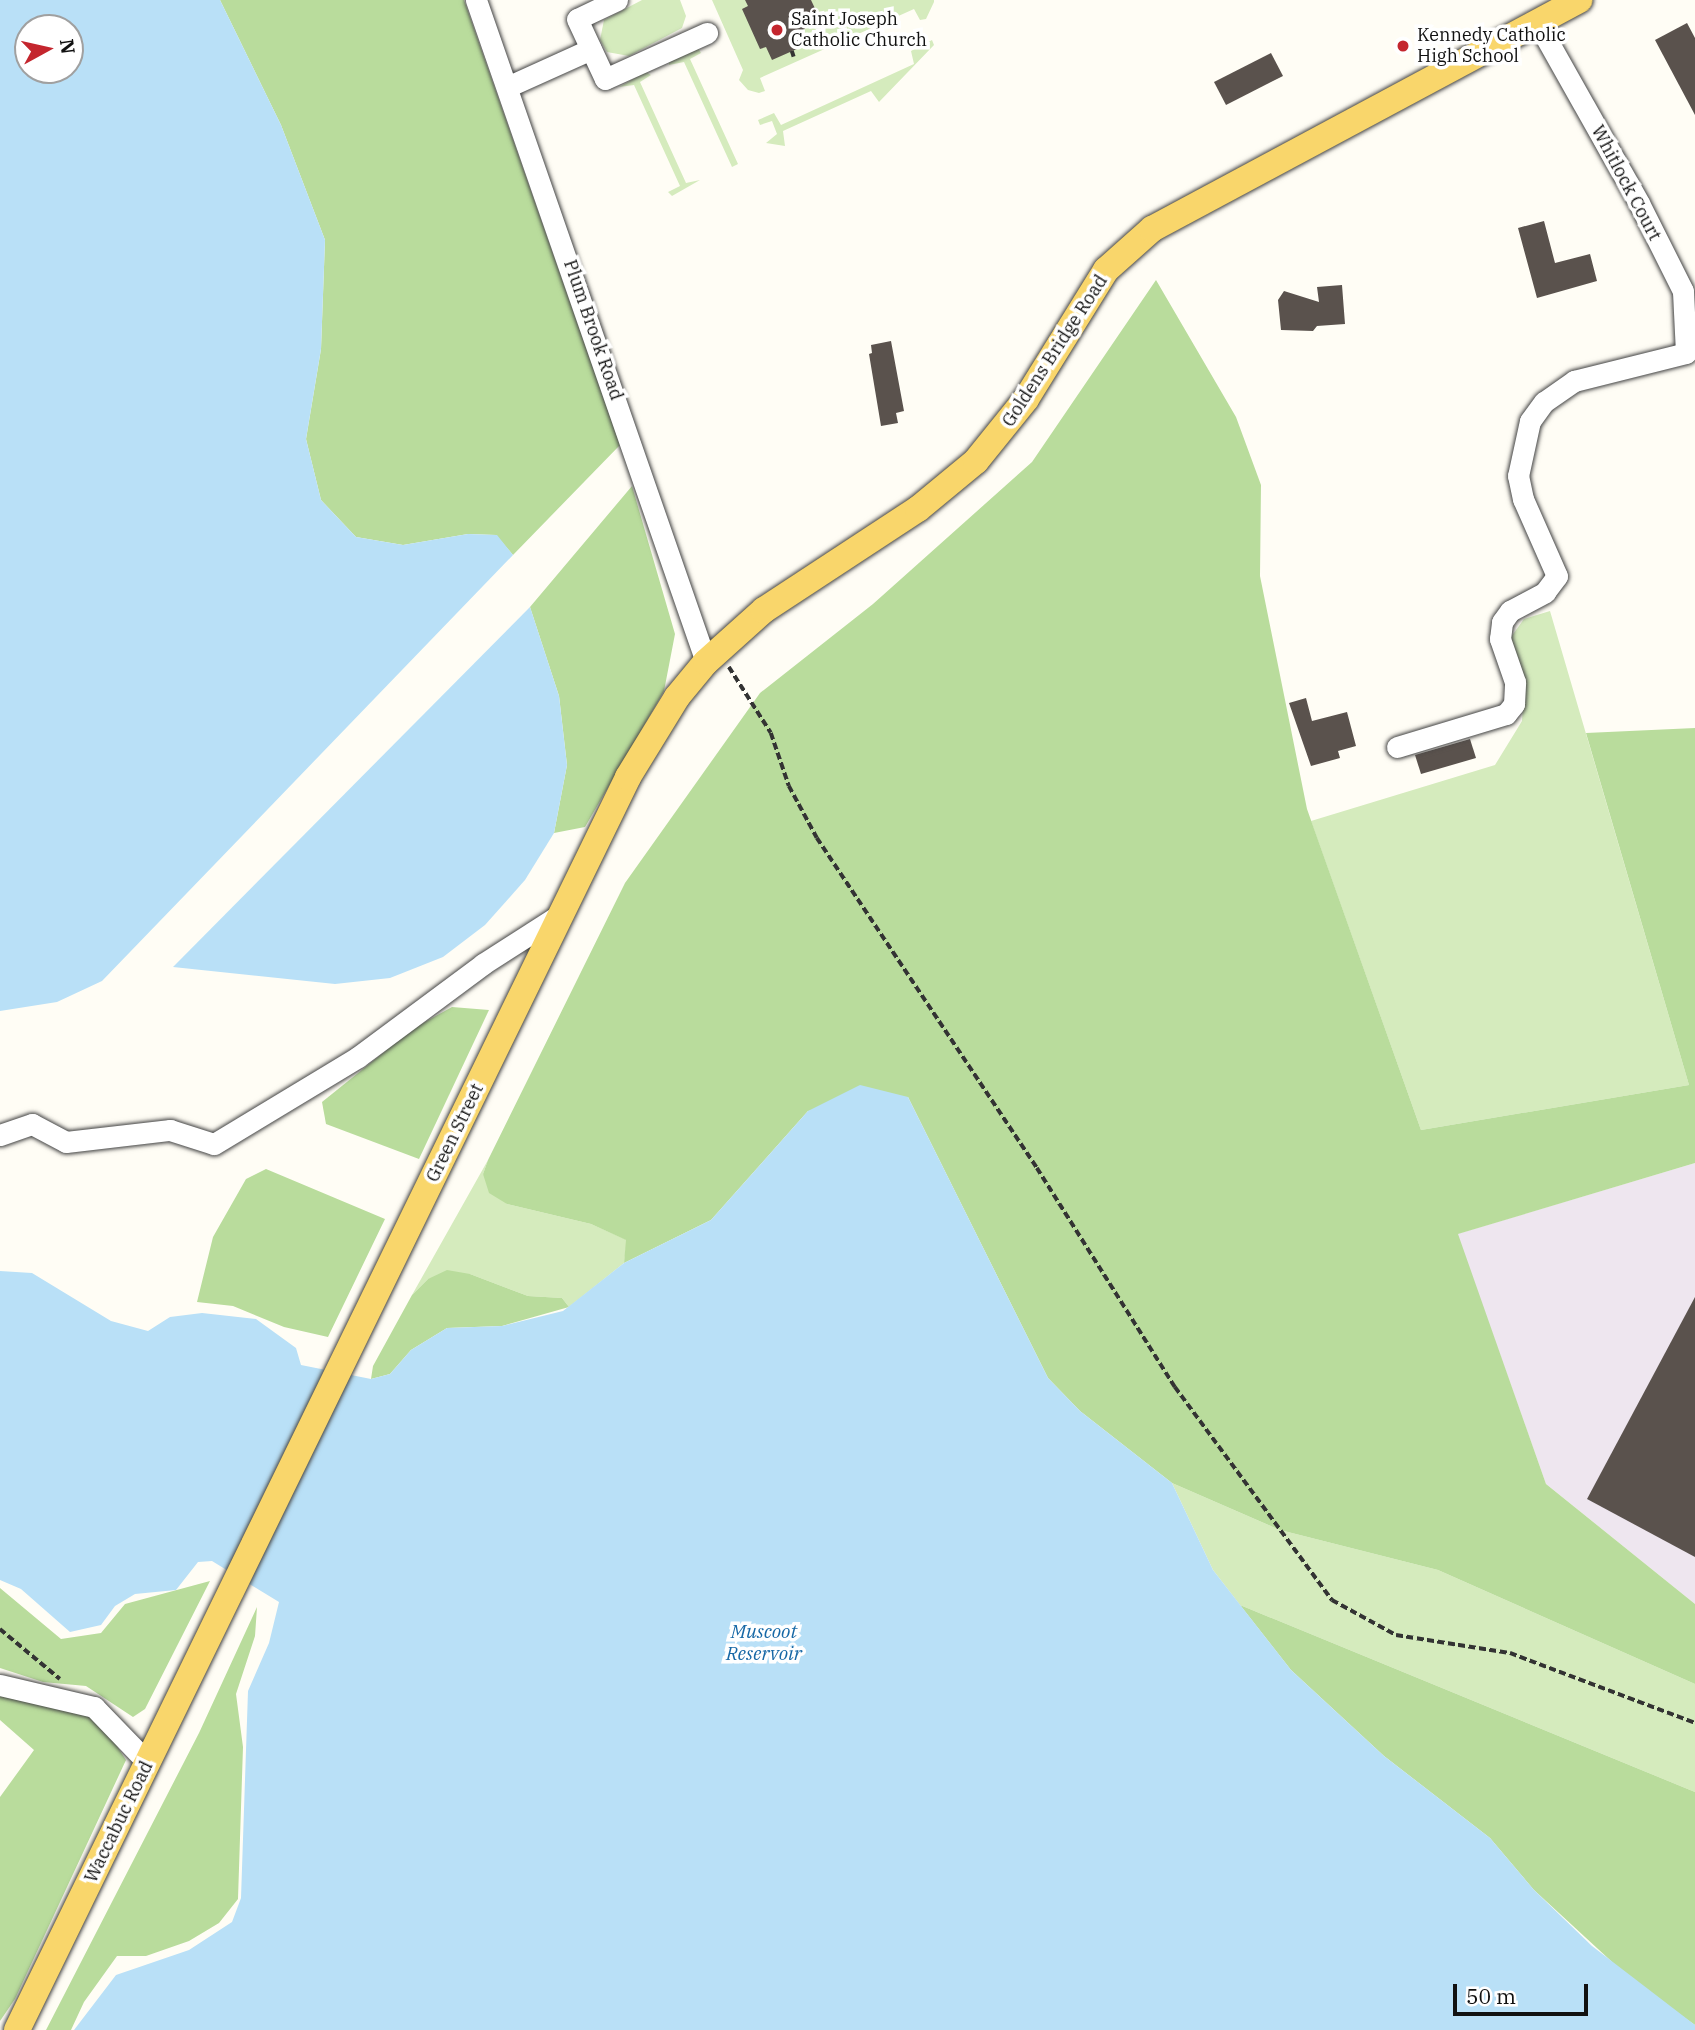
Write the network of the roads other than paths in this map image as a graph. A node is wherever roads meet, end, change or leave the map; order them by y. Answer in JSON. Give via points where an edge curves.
{"nodes":[{"id":1,"x":476,"y":0,"type":"edge"},
{"id":2,"x":617,"y":0,"type":"edge"},
{"id":3,"x":1579,"y":0,"type":"edge"},
{"id":4,"x":1537,"y":22,"type":"junction"},
{"id":5,"x":707,"y":33,"type":"dead end"},
{"id":6,"x":591,"y":49,"type":"junction"},
{"id":7,"x":507,"y":87,"type":"junction"},
{"id":8,"x":711,"y":657,"type":"junction"},
{"id":9,"x":1397,"y":747,"type":"dead end"},
{"id":10,"x":561,"y":914,"type":"junction"},
{"id":11,"x":0,"y":1135,"type":"edge"},
{"id":12,"x":220,"y":1614,"type":"joint"},
{"id":13,"x":0,"y":1685,"type":"edge"},
{"id":14,"x":148,"y":1763,"type":"junction"},
{"id":15,"x":17,"y":2030,"type":"edge"}],
"edges":[{"from":1,"to":7,"type":"street","name":"Plum Brook Road"},
{"from":2,"to":6,"type":"street","via":[[577,19]]},
{"from":3,"to":4,"type":"main road","name":"Goldens Bridge Road"},
{"from":4,"to":8,"type":"main road","name":"Goldens Bridge Road","via":[[1152,229],[1106,270],[1026,399],[976,461],[919,509],[764,610]]},
{"from":4,"to":9,"type":"street","name":"Whitlock Court","via":[[1683,291],[1686,352],[1574,381],[1544,402],[1530,421],[1518,476],[1522,499],[1557,576],[1545,592],[1510,611],[1502,622],[1500,639],[1515,681],[1514,704],[1506,715]]},
{"from":5,"to":6,"type":"street","via":[[605,79]]},
{"from":6,"to":7,"type":"street"},
{"from":7,"to":8,"type":"street","name":"Plum Brook Road"},
{"from":8,"to":10,"type":"main road","name":"Green Street","via":[[639,757]]},
{"from":10,"to":11,"type":"street","via":[[483,964],[358,1057],[214,1144],[170,1130],[66,1142],[32,1124]]},
{"from":10,"to":12,"type":"main road","name":"Green Street"},
{"from":12,"to":14,"type":"main road","name":"Waccabuc Road"},
{"from":13,"to":14,"type":"street","via":[[94,1707]]},
{"from":14,"to":15,"type":"main road","name":"Waccabuc Road"}]}
